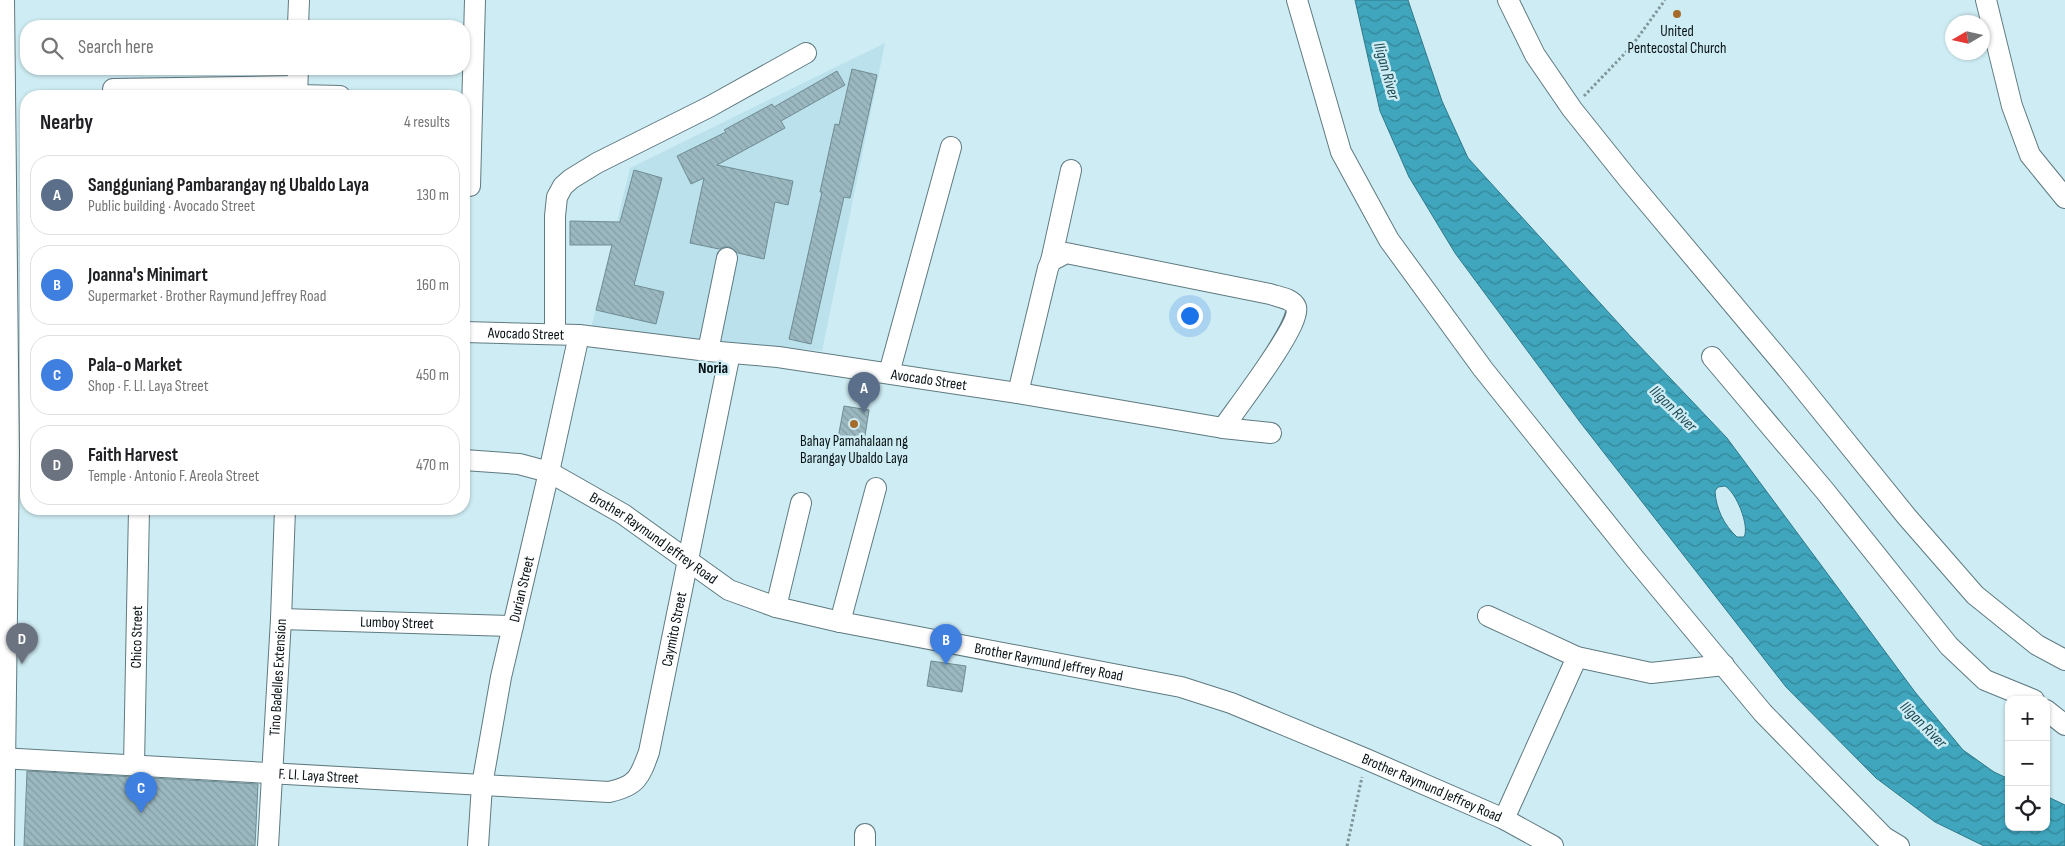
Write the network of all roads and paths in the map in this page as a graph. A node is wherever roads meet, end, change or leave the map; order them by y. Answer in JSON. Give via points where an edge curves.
{"nodes":[{"id":1,"x":4,"y":0,"type":"edge"},
{"id":2,"x":299,"y":0,"type":"edge"},
{"id":3,"x":475,"y":0,"type":"edge"},
{"id":4,"x":1297,"y":0,"type":"edge"},
{"id":5,"x":1508,"y":0,"type":"edge"},
{"id":6,"x":1665,"y":0,"type":"edge"},
{"id":7,"x":1986,"y":0,"type":"edge"},
{"id":8,"x":298,"y":20,"type":"edge"},
{"id":9,"x":806,"y":53,"type":"dead end"},
{"id":10,"x":470,"y":71,"type":"edge"},
{"id":11,"x":470,"y":75,"type":"edge"},
{"id":12,"x":297,"y":87,"type":"edge"},
{"id":13,"x":113,"y":89,"type":"dead end"},
{"id":14,"x":311,"y":90,"type":"edge"},
{"id":15,"x":469,"y":90,"type":"edge"},
{"id":16,"x":1572,"y":109,"type":"junction"},
{"id":17,"x":951,"y":147,"type":"dead end"},
{"id":18,"x":1071,"y":170,"type":"dead end"},
{"id":19,"x":2065,"y":198,"type":"edge"},
{"id":20,"x":727,"y":258,"type":"dead end"},
{"id":21,"x":1051,"y":261,"type":"junction"},
{"id":22,"x":470,"y":332,"type":"edge"},
{"id":23,"x":555,"y":334,"type":"junction"},
{"id":24,"x":579,"y":335,"type":"junction"},
{"id":25,"x":708,"y":351,"type":"junction"},
{"id":26,"x":730,"y":353,"type":"junction"},
{"id":27,"x":1712,"y":357,"type":"dead end"},
{"id":28,"x":889,"y":373,"type":"junction"},
{"id":29,"x":1018,"y":393,"type":"junction"},
{"id":30,"x":1224,"y":428,"type":"junction"},
{"id":31,"x":1271,"y":433,"type":"dead end"},
{"id":32,"x":12,"y":454,"type":"edge"},
{"id":33,"x":470,"y":460,"type":"edge"},
{"id":34,"x":549,"y":472,"type":"junction"},
{"id":35,"x":876,"y":488,"type":"dead end"},
{"id":36,"x":801,"y":503,"type":"dead end"},
{"id":37,"x":139,"y":515,"type":"edge"},
{"id":38,"x":285,"y":515,"type":"edge"},
{"id":39,"x":689,"y":562,"type":"junction"},
{"id":40,"x":776,"y":607,"type":"junction"},
{"id":41,"x":1488,"y":616,"type":"dead end"},
{"id":42,"x":281,"y":618,"type":"junction"},
{"id":43,"x":840,"y":622,"type":"junction"},
{"id":44,"x":513,"y":626,"type":"junction"},
{"id":45,"x":1577,"y":657,"type":"junction"},
{"id":46,"x":2065,"y":660,"type":"edge"},
{"id":47,"x":1724,"y":664,"type":"junction"},
{"id":48,"x":2024,"y":696,"type":"edge"},
{"id":49,"x":2050,"y":713,"type":"edge"},
{"id":50,"x":2065,"y":725,"type":"edge"},
{"id":51,"x":3,"y":758,"type":"edge"},
{"id":52,"x":1366,"y":759,"type":"junction"},
{"id":53,"x":134,"y":765,"type":"junction"},
{"id":54,"x":271,"y":774,"type":"junction"},
{"id":55,"x":634,"y":783,"type":"joint"},
{"id":56,"x":482,"y":785,"type":"junction"},
{"id":57,"x":1504,"y":818,"type":"junction"},
{"id":58,"x":4,"y":846,"type":"edge"},
{"id":59,"x":268,"y":846,"type":"edge"},
{"id":60,"x":478,"y":846,"type":"edge"},
{"id":61,"x":1347,"y":846,"type":"edge"},
{"id":62,"x":1553,"y":846,"type":"edge"},
{"id":63,"x":1899,"y":846,"type":"edge"}],
"edges":[{"from":1,"to":32,"type":"street"},
{"from":2,"to":8,"type":"street"},
{"from":3,"to":10,"type":"street"},
{"from":4,"to":47,"type":"street","via":[[1340,152],[1389,240],[1483,369]]},
{"from":5,"to":16,"type":"street","via":[[1535,55]]},
{"from":6,"to":16,"type":"path","via":[[1631,47]]},
{"from":7,"to":19,"type":"street","via":[[2012,106],[2030,155]]},
{"from":9,"to":23,"type":"street","via":[[709,108],[598,163],[563,186],[557,197],[555,216]]},
{"from":11,"to":15,"type":"street"},
{"from":12,"to":13,"type":"street"},
{"from":12,"to":14,"type":"street"},
{"from":16,"to":46,"type":"street","via":[[1907,517],[1975,595],[2037,645]]},
{"from":17,"to":28,"type":"street"},
{"from":18,"to":21,"type":"street"},
{"from":20,"to":25,"type":"street"},
{"from":21,"to":29,"type":"street"},
{"from":21,"to":30,"type":"street","via":[[1066,253],[1292,301],[1297,314],[1288,335]]},
{"from":22,"to":23,"type":"street","name":"Avocado Street"},
{"from":23,"to":24,"type":"street","name":"Avocado Street"},
{"from":24,"to":25,"type":"street","name":"Avocado Street"},
{"from":24,"to":34,"type":"street","name":"Durian Street"},
{"from":25,"to":26,"type":"street","name":"Avocado Street"},
{"from":26,"to":28,"type":"street","name":"Avocado Street"},
{"from":26,"to":39,"type":"street","name":"Caymito Street"},
{"from":27,"to":48,"type":"street","via":[[1949,646],[1985,680]]},
{"from":28,"to":29,"type":"street","name":"Avocado Street"},
{"from":29,"to":30,"type":"street","name":"Avocado Street"},
{"from":30,"to":31,"type":"street","name":"Avocado Street"},
{"from":32,"to":51,"type":"street"},
{"from":33,"to":34,"type":"street","name":"Brother Raymund Jeffrey Road","via":[[519,464]]},
{"from":34,"to":39,"type":"street","name":"Brother Raymund Jeffrey Road","via":[[624,514]]},
{"from":34,"to":44,"type":"street","name":"Durian Street"},
{"from":35,"to":43,"type":"street"},
{"from":36,"to":40,"type":"street"},
{"from":37,"to":53,"type":"street","name":"Chico Street"},
{"from":38,"to":42,"type":"street","name":"Tino Badelles Extension"},
{"from":39,"to":40,"type":"street","name":"Brother Raymund Jeffrey Road","via":[[728,590]]},
{"from":39,"to":55,"type":"street","name":"Caymito Street","via":[[650,752]]},
{"from":40,"to":43,"type":"street","name":"Brother Raymund Jeffrey Road"},
{"from":41,"to":45,"type":"street"},
{"from":42,"to":44,"type":"street","name":"Lumboy Street"},
{"from":42,"to":54,"type":"street","name":"Tino Badelles Extension"},
{"from":43,"to":52,"type":"street","name":"Brother Raymund Jeffrey Road","via":[[1181,687],[1231,702]]},
{"from":44,"to":56,"type":"street","name":"Durian Street"},
{"from":45,"to":47,"type":"street","via":[[1651,673]]},
{"from":45,"to":57,"type":"street"},
{"from":47,"to":63,"type":"street","via":[[1763,713],[1884,837]]},
{"from":49,"to":50,"type":"street"},
{"from":51,"to":53,"type":"street","name":"F. Ll. Laya Street"},
{"from":51,"to":58,"type":"street"},
{"from":52,"to":57,"type":"street","name":"Brother Raymund Jeffrey Road"},
{"from":52,"to":61,"type":"path"},
{"from":53,"to":54,"type":"street","name":"F. Ll. Laya Street"},
{"from":54,"to":56,"type":"street","name":"F. Ll. Laya Street"},
{"from":54,"to":59,"type":"street","name":"Tino Badelles Extension"},
{"from":55,"to":56,"type":"street","name":"F. Ll. Laya Street","via":[[609,792]]},
{"from":56,"to":60,"type":"street","name":"Durian Street"},
{"from":57,"to":62,"type":"street","name":"Brother Raymund Jeffrey Road"}]}
